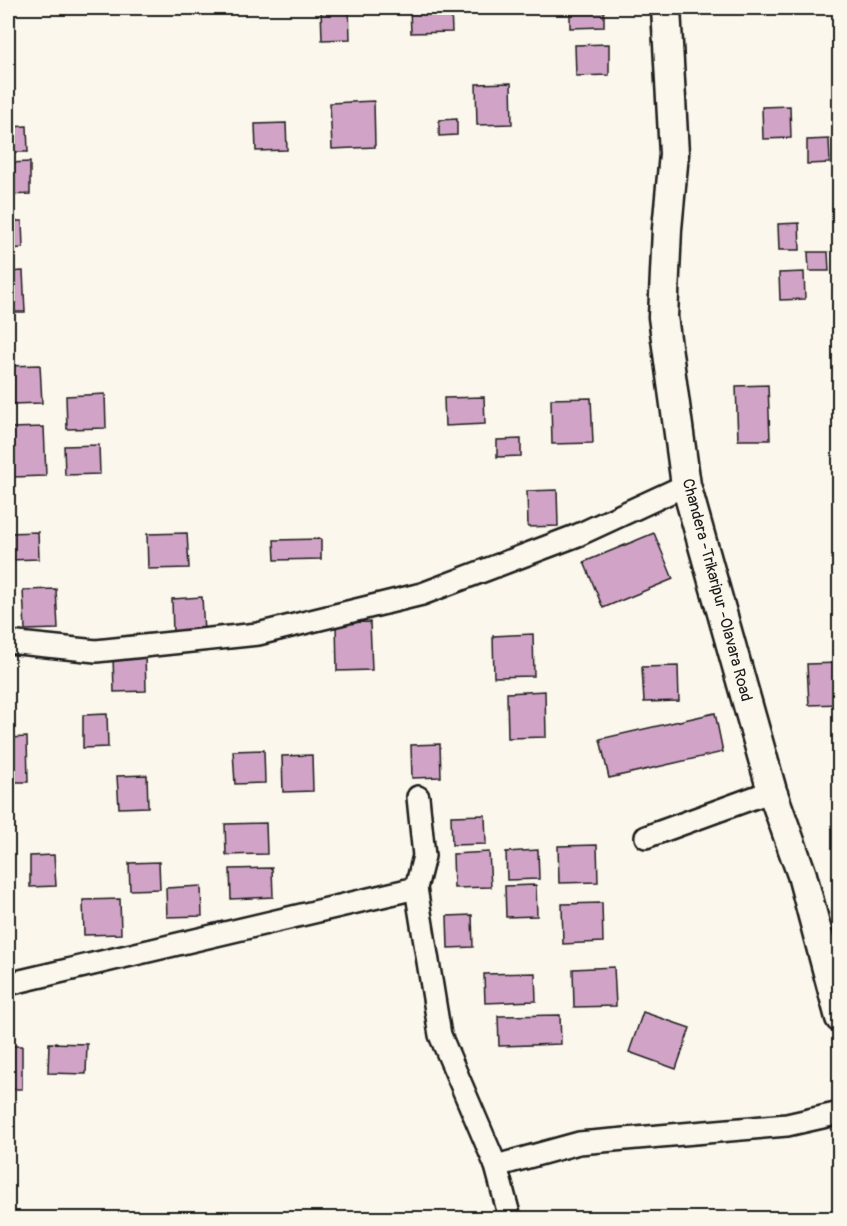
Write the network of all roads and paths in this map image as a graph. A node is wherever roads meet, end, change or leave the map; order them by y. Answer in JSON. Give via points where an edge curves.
{"nodes":[{"id":1,"x":666,"y":8,"type":"edge"},
{"id":2,"x":686,"y":485,"type":"junction"},
{"id":3,"x":8,"y":642,"type":"edge"},
{"id":4,"x":772,"y":792,"type":"junction"},
{"id":5,"x":418,"y":797,"type":"dead end"},
{"id":6,"x":645,"y":837,"type":"dead end"},
{"id":7,"x":416,"y":888,"type":"junction"},
{"id":8,"x":8,"y":984,"type":"edge"},
{"id":9,"x":840,"y":1018,"type":"edge"},
{"id":10,"x":840,"y":1113,"type":"edge"},
{"id":11,"x":496,"y":1166,"type":"junction"},
{"id":12,"x":510,"y":1218,"type":"edge"}],
"edges":[{"from":1,"to":2,"type":"main road","name":"Chandera -Trikaripur -Olavara Road","via":[[674,154],[663,317]]},
{"from":2,"to":3,"type":"street","via":[[578,535],[422,594],[258,634],[96,651]]},
{"from":2,"to":4,"type":"main road","name":"Chandera -Trikaripur -Olavara Road"},
{"from":4,"to":6,"type":"street"},
{"from":4,"to":9,"type":"main road","name":"Chandera -Trikaripur -Olavara Road","via":[[802,875]]},
{"from":5,"to":7,"type":"street","via":[[424,856]]},
{"from":7,"to":8,"type":"street"},
{"from":7,"to":11,"type":"street","via":[[440,1035]]},
{"from":10,"to":11,"type":"street","via":[[787,1125],[579,1143]]},
{"from":11,"to":12,"type":"street"}]}
